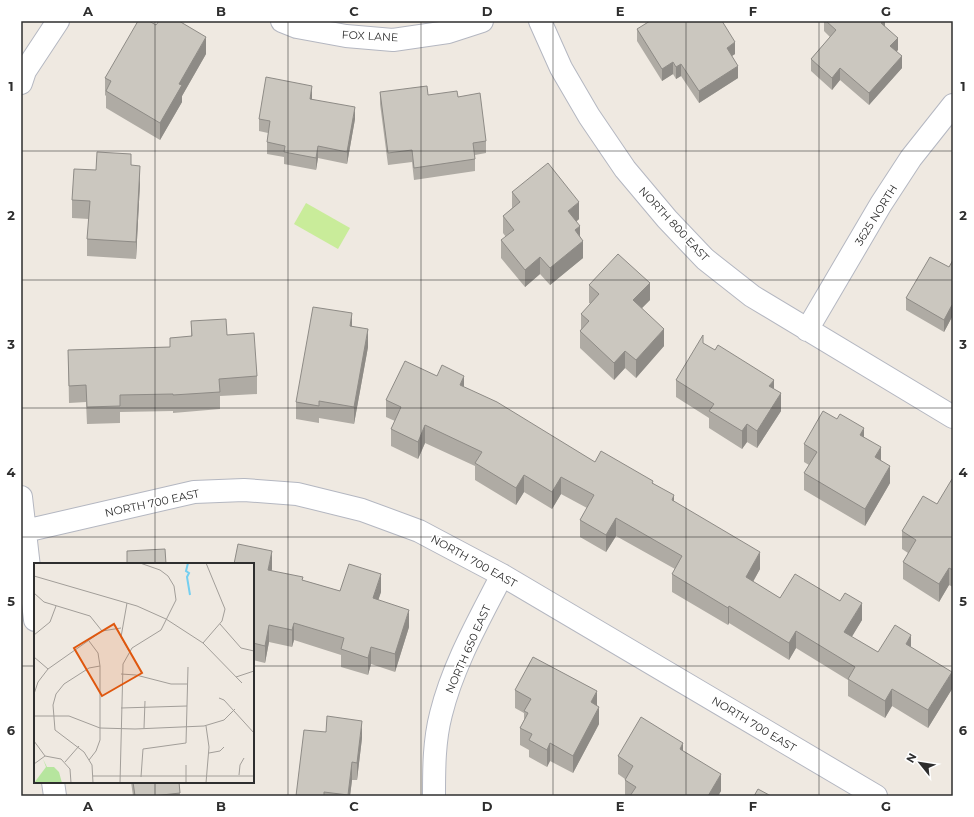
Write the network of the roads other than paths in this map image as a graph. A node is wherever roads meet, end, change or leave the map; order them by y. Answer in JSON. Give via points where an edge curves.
{"nodes":[{"id":1,"x":58,"y":21,"type":"edge"},
{"id":2,"x":282,"y":21,"type":"edge"},
{"id":3,"x":482,"y":21,"type":"edge"},
{"id":4,"x":540,"y":21,"type":"edge"},
{"id":5,"x":21,"y":83,"type":"edge"},
{"id":6,"x":953,"y":105,"type":"edge"},
{"id":7,"x":807,"y":330,"type":"junction"},
{"id":8,"x":953,"y":417,"type":"edge"},
{"id":9,"x":21,"y":497,"type":"edge"},
{"id":10,"x":25,"y":530,"type":"junction"},
{"id":11,"x":502,"y":575,"type":"junction"},
{"id":12,"x":34,"y":611,"type":"edge"},
{"id":13,"x":53,"y":783,"type":"edge"},
{"id":14,"x":55,"y":796,"type":"edge"},
{"id":15,"x":434,"y":796,"type":"edge"},
{"id":16,"x":876,"y":796,"type":"edge"}],
"edges":[{"from":1,"to":5,"type":"street","via":[[25,71]]},
{"from":2,"to":3,"type":"street","name":"FOX LANE","via":[[346,36],[393,40],[448,32]]},
{"from":4,"to":7,"type":"street","name":"NORTH 800 EAST","via":[[561,68],[589,116],[625,169],[667,219],[705,259],[746,292]]},
{"from":6,"to":7,"type":"street","name":"3625 NORTH","via":[[911,158],[881,204]]},
{"from":7,"to":8,"type":"street","name":"NORTH 800 EAST"},
{"from":9,"to":10,"type":"street"},
{"from":10,"to":11,"type":"street","name":"NORTH 700 EAST","via":[[194,492],[244,490],[297,494],[362,510],[420,531]]},
{"from":10,"to":12,"type":"street"},
{"from":11,"to":15,"type":"street","name":"NORTH 650 EAST","via":[[452,678],[440,715],[434,755]]},
{"from":11,"to":16,"type":"street","name":"NORTH 700 EAST"},
{"from":13,"to":14,"type":"street"}]}
